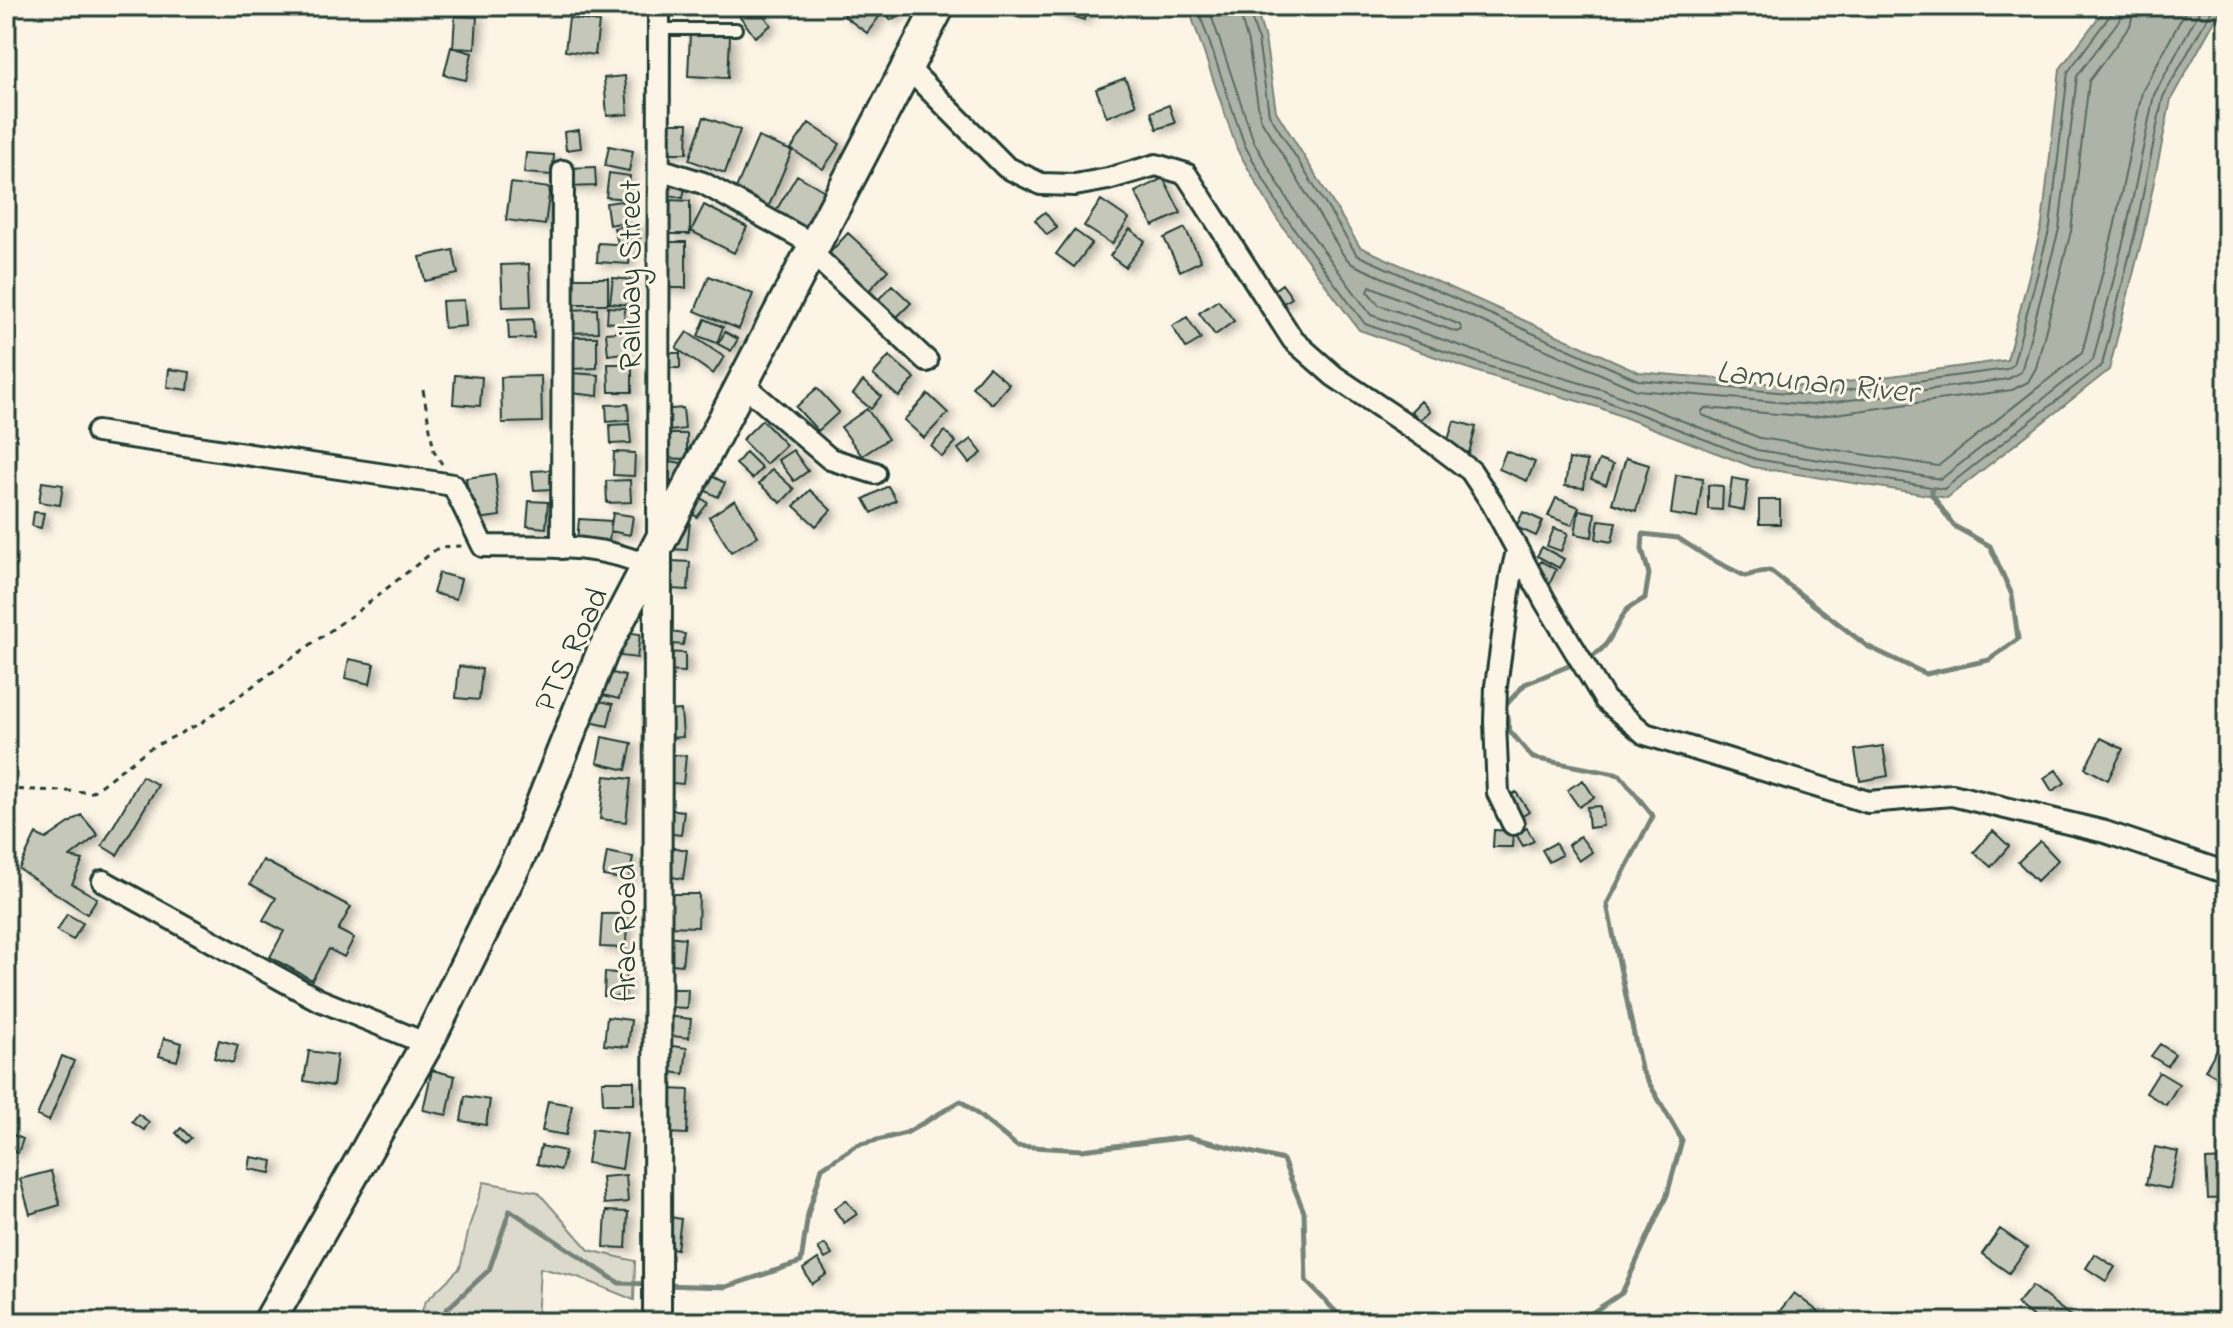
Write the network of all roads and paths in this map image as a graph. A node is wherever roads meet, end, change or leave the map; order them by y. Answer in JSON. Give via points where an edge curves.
{"nodes":[{"id":1,"x":659,"y":6,"type":"edge"},
{"id":2,"x":939,"y":6,"type":"edge"},
{"id":3,"x":659,"y":29,"type":"junction"},
{"id":4,"x":736,"y":29,"type":"dead end"},
{"id":5,"x":907,"y":67,"type":"junction"},
{"id":6,"x":659,"y":169,"type":"junction"},
{"id":7,"x":563,"y":171,"type":"dead end"},
{"id":8,"x":814,"y":250,"type":"junction"},
{"id":9,"x":927,"y":361,"type":"dead end"},
{"id":10,"x":744,"y":385,"type":"junction"},
{"id":11,"x":423,"y":390,"type":"dead end"},
{"id":12,"x":97,"y":432,"type":"dead end"},
{"id":13,"x":875,"y":473,"type":"dead end"},
{"id":14,"x":453,"y":485,"type":"junction"},
{"id":15,"x":483,"y":546,"type":"junction"},
{"id":16,"x":562,"y":548,"type":"junction"},
{"id":17,"x":1517,"y":551,"type":"junction"},
{"id":18,"x":653,"y":555,"type":"junction"},
{"id":19,"x":6,"y":789,"type":"edge"},
{"id":20,"x":1513,"y":824,"type":"dead end"},
{"id":21,"x":2227,"y":873,"type":"edge"},
{"id":22,"x":103,"y":881,"type":"dead end"},
{"id":23,"x":427,"y":1044,"type":"junction"},
{"id":24,"x":269,"y":1322,"type":"edge"},
{"id":25,"x":657,"y":1322,"type":"edge"}],
"edges":[{"from":1,"to":3,"type":"street","name":"Railway Street"},
{"from":2,"to":5,"type":"main road","name":"PTS Road"},
{"from":3,"to":4,"type":"lane"},
{"from":3,"to":6,"type":"street","name":"Railway Street"},
{"from":5,"to":8,"type":"main road","name":"PTS Road"},
{"from":5,"to":17,"type":"street","via":[[1006,167],[1041,184],[1075,185],[1156,165],[1186,174],[1293,340],[1334,376],[1471,471]]},
{"from":6,"to":8,"type":"street","via":[[703,183]]},
{"from":6,"to":18,"type":"street","name":"Railway Street"},
{"from":7,"to":16,"type":"street"},
{"from":8,"to":9,"type":"street"},
{"from":8,"to":10,"type":"main road","name":"PTS Road"},
{"from":10,"to":13,"type":"street","via":[[830,459]]},
{"from":10,"to":18,"type":"main road","name":"PTS Road"},
{"from":11,"to":14,"type":"path","via":[[434,451]]},
{"from":12,"to":14,"type":"street"},
{"from":14,"to":15,"type":"street"},
{"from":15,"to":16,"type":"street"},
{"from":15,"to":19,"type":"path","via":[[439,547],[201,723],[147,750],[92,792]]},
{"from":16,"to":18,"type":"street"},
{"from":17,"to":20,"type":"street","via":[[1495,722],[1498,793]]},
{"from":17,"to":21,"type":"street","via":[[1605,700],[1645,734],[1868,802],[1952,795],[2105,832]]},
{"from":18,"to":23,"type":"main road","name":"PTS Road","via":[[602,653],[525,845]]},
{"from":18,"to":25,"type":"street","name":"Arac Road"},
{"from":22,"to":23,"type":"street","via":[[317,999]]},
{"from":23,"to":24,"type":"main road","name":"PTS Road"}]}
